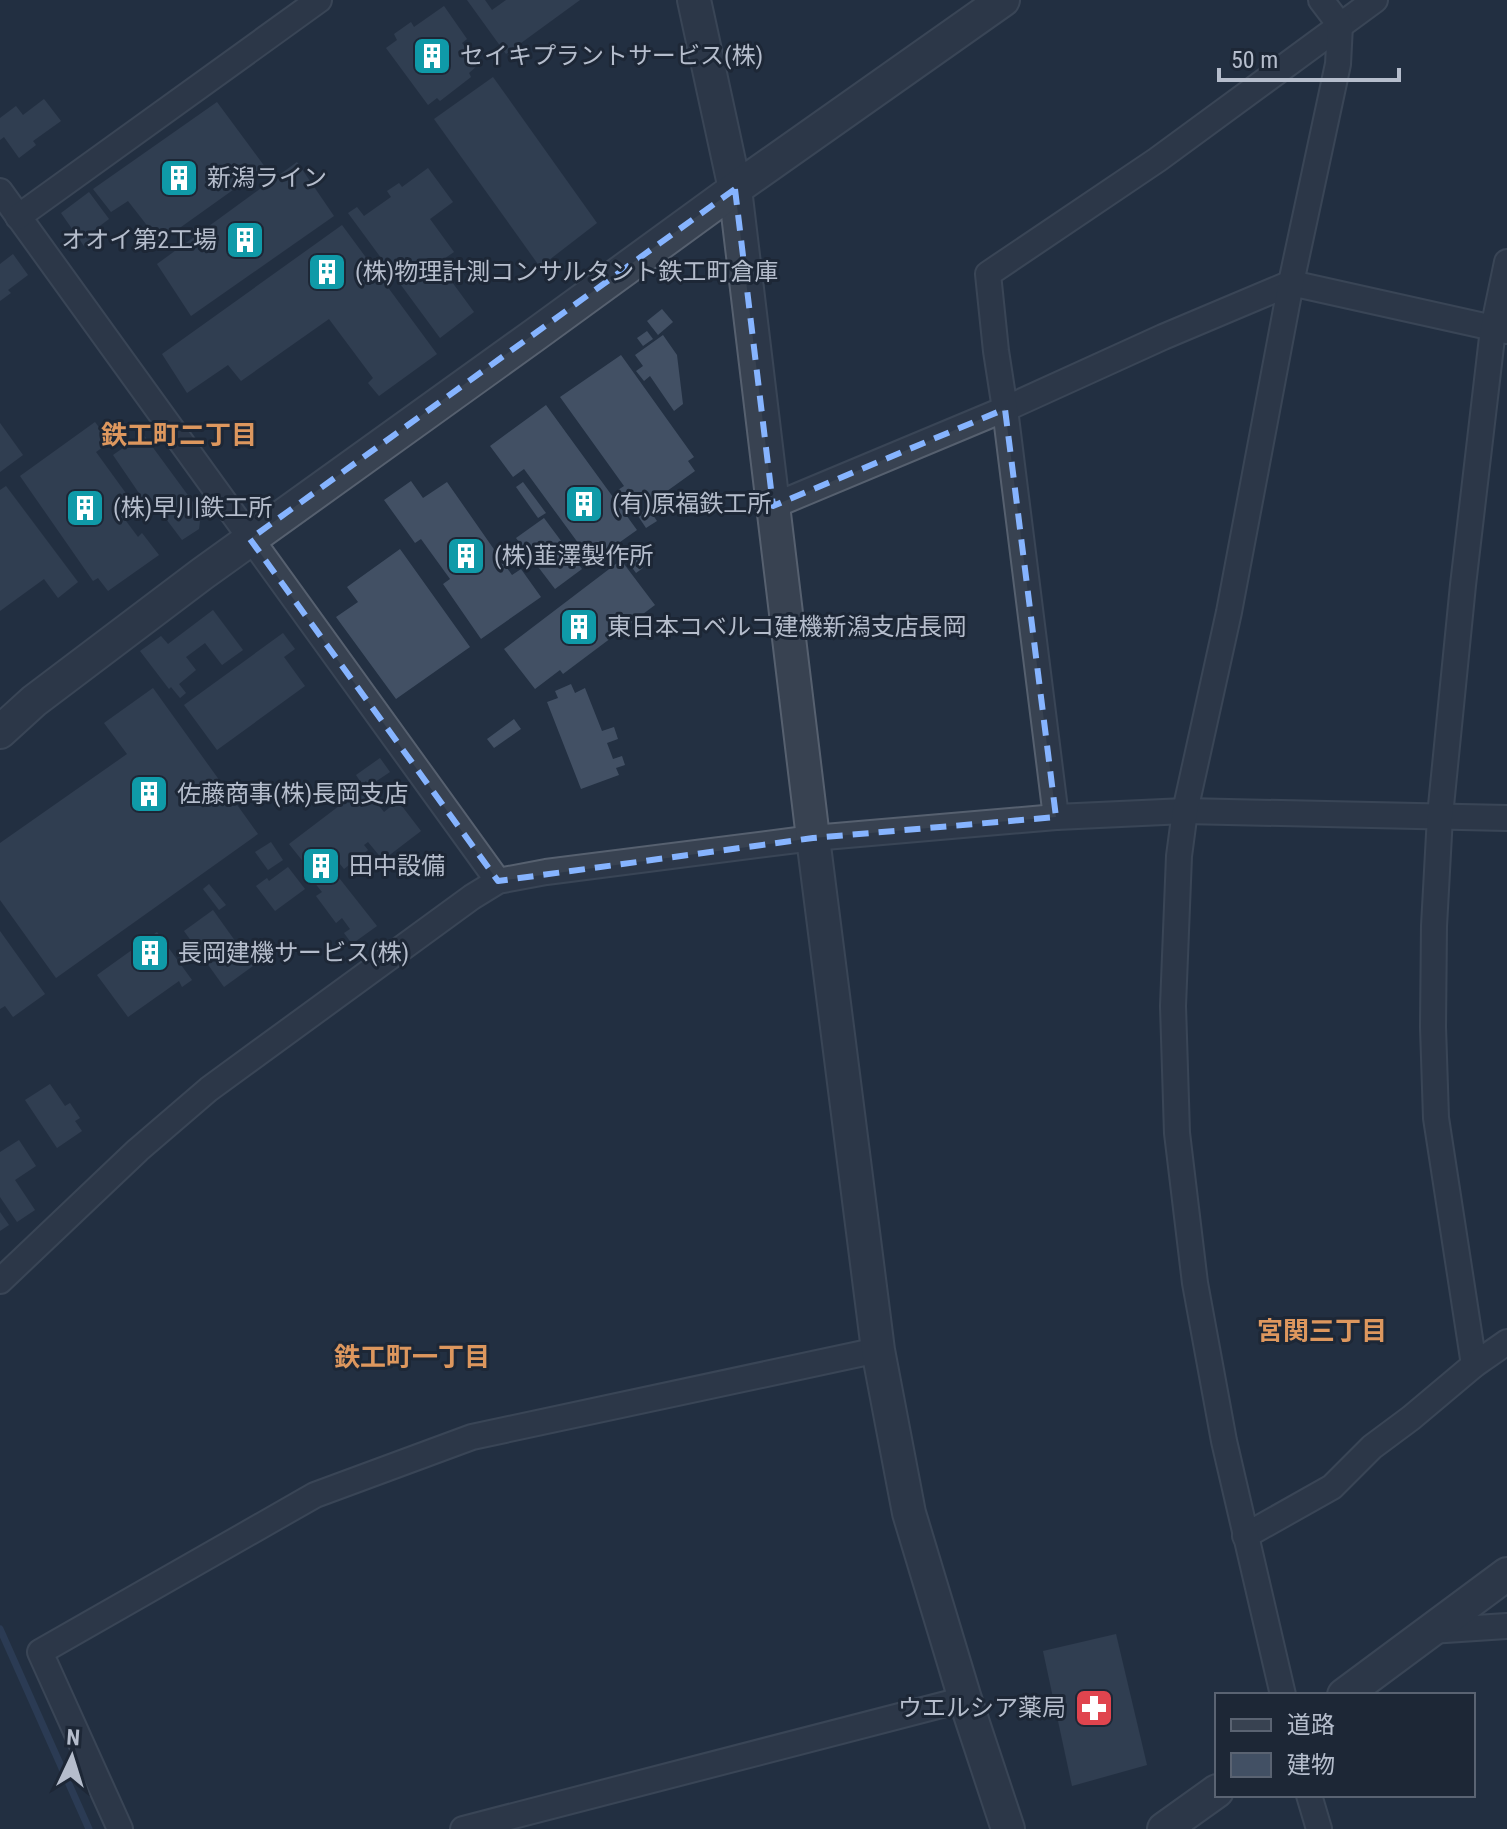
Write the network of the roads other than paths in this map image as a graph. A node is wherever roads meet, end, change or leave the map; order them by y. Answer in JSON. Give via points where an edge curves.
{"nodes":[{"id":1,"x":319,"y":0,"type":"edge"},
{"id":2,"x":694,"y":0,"type":"edge"},
{"id":3,"x":1003,"y":0,"type":"edge"},
{"id":4,"x":1321,"y":0,"type":"edge"},
{"id":5,"x":1375,"y":0,"type":"edge"},
{"id":6,"x":1340,"y":25,"type":"junction"},
{"id":7,"x":735,"y":189,"type":"junction"},
{"id":8,"x":0,"y":191,"type":"edge"},
{"id":9,"x":18,"y":217,"type":"junction"},
{"id":10,"x":1507,"y":262,"type":"edge"},
{"id":11,"x":1291,"y":283,"type":"junction"},
{"id":12,"x":1500,"y":330,"type":"edge"},
{"id":13,"x":1005,"y":409,"type":"junction"},
{"id":14,"x":773,"y":506,"type":"junction"},
{"id":15,"x":250,"y":539,"type":"junction"},
{"id":16,"x":0,"y":732,"type":"edge"},
{"id":17,"x":1185,"y":811,"type":"junction"},
{"id":18,"x":1440,"y":816,"type":"junction"},
{"id":19,"x":1056,"y":817,"type":"junction"},
{"id":20,"x":1507,"y":818,"type":"edge"},
{"id":21,"x":813,"y":838,"type":"junction"},
{"id":22,"x":498,"y":881,"type":"junction"},
{"id":23,"x":0,"y":1281,"type":"edge"},
{"id":24,"x":1507,"y":1342,"type":"edge"},
{"id":25,"x":878,"y":1350,"type":"junction"},
{"id":26,"x":1474,"y":1365,"type":"junction"},
{"id":27,"x":1245,"y":1536,"type":"junction"},
{"id":28,"x":1507,"y":1574,"type":"edge"},
{"id":29,"x":1507,"y":1626,"type":"edge"},
{"id":30,"x":1427,"y":1632,"type":"junction"},
{"id":31,"x":1283,"y":1693,"type":"edge"},
{"id":32,"x":1347,"y":1693,"type":"edge"},
{"id":33,"x":965,"y":1699,"type":"junction"},
{"id":34,"x":1215,"y":1792,"type":"edge"},
{"id":35,"x":1310,"y":1797,"type":"edge"},
{"id":36,"x":120,"y":1829,"type":"edge"},
{"id":37,"x":463,"y":1829,"type":"edge"},
{"id":38,"x":1008,"y":1829,"type":"edge"},
{"id":39,"x":1164,"y":1829,"type":"edge"},
{"id":40,"x":1319,"y":1829,"type":"edge"}],
"edges":[{"from":1,"to":9,"type":"street"},
{"from":2,"to":7,"type":"street"},
{"from":3,"to":7,"type":"street"},
{"from":4,"to":6,"type":"street"},
{"from":5,"to":6,"type":"street"},
{"from":6,"to":11,"type":"street","via":[[1338,64]]},
{"from":6,"to":13,"type":"street","via":[[1157,160],[988,274]]},
{"from":7,"to":14,"type":"street"},
{"from":7,"to":15,"type":"street"},
{"from":8,"to":9,"type":"street"},
{"from":9,"to":15,"type":"street"},
{"from":10,"to":12,"type":"street"},
{"from":11,"to":12,"type":"street"},
{"from":11,"to":13,"type":"street"},
{"from":11,"to":17,"type":"street"},
{"from":12,"to":18,"type":"street","via":[[1463,585]]},
{"from":13,"to":14,"type":"street"},
{"from":13,"to":19,"type":"street"},
{"from":14,"to":21,"type":"street"},
{"from":15,"to":16,"type":"street"},
{"from":15,"to":22,"type":"street"},
{"from":17,"to":18,"type":"street"},
{"from":17,"to":19,"type":"street"},
{"from":17,"to":27,"type":"street","via":[[1173,1006],[1177,1133],[1195,1283]]},
{"from":18,"to":20,"type":"street"},
{"from":18,"to":26,"type":"street","via":[[1434,926],[1436,1118]]},
{"from":19,"to":21,"type":"street"},
{"from":21,"to":22,"type":"street"},
{"from":21,"to":25,"type":"street"},
{"from":22,"to":23,"type":"street","via":[[209,1089]]},
{"from":24,"to":26,"type":"street"},
{"from":25,"to":33,"type":"street","via":[[909,1513]]},
{"from":25,"to":36,"type":"street","via":[[472,1437],[315,1495],[40,1652]]},
{"from":26,"to":27,"type":"street","via":[[1372,1447],[1332,1487]]},
{"from":27,"to":31,"type":"street"},
{"from":28,"to":30,"type":"street"},
{"from":29,"to":30,"type":"street"},
{"from":30,"to":32,"type":"street"},
{"from":33,"to":37,"type":"street"},
{"from":33,"to":38,"type":"street"},
{"from":34,"to":39,"type":"street"},
{"from":35,"to":40,"type":"street"}]}
